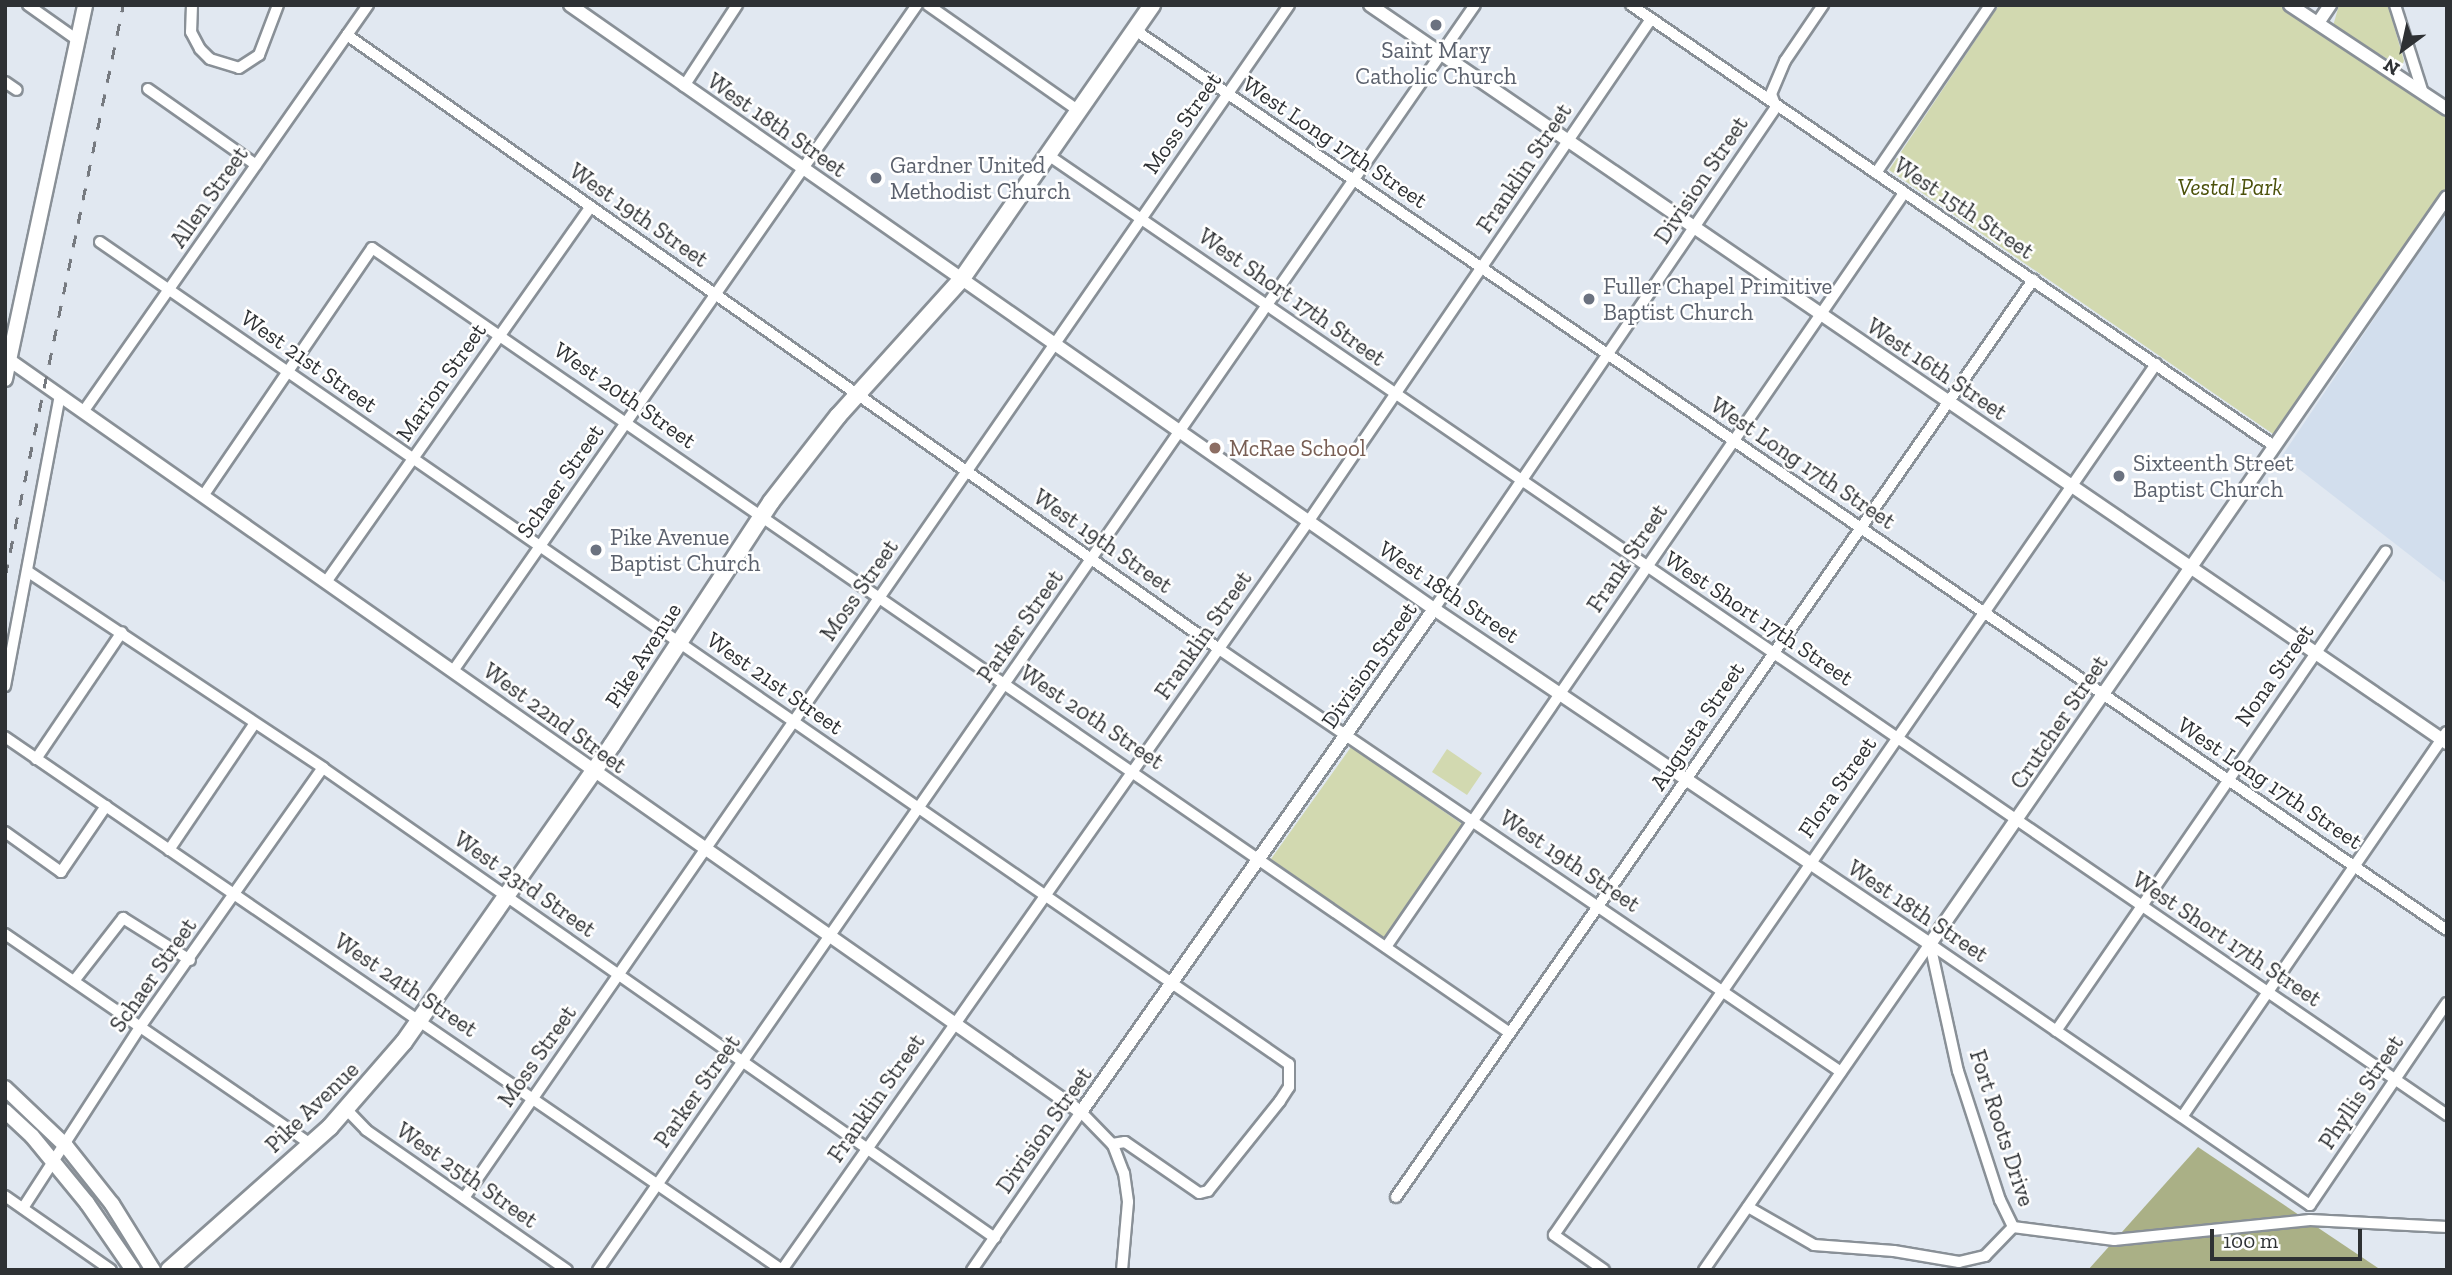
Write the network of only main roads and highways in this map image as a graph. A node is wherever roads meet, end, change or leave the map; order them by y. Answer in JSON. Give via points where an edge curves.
{"nodes":[{"id":1,"x":85,"y":5,"type":"edge"},
{"id":2,"x":1152,"y":5,"type":"edge"},
{"id":3,"x":7,"y":358,"type":"edge"},
{"id":4,"x":5,"y":379,"type":"edge"},
{"id":5,"x":5,"y":1088,"type":"edge"},
{"id":6,"x":5,"y":1111,"type":"edge"},
{"id":7,"x":133,"y":1270,"type":"edge"},
{"id":8,"x":153,"y":1270,"type":"edge"},
{"id":9,"x":169,"y":1270,"type":"edge"}],
"edges":[{"from":1,"to":3,"type":"main road"},
{"from":2,"to":9,"type":"main road","name":"Pike Avenue","via":[[961,280],[857,396],[762,516],[420,1019],[347,1110]]},
{"from":3,"to":4,"type":"main road"},
{"from":5,"to":8,"type":"main road","via":[[66,1146],[112,1204]]},
{"from":6,"to":7,"type":"main road","via":[[54,1163]]}]}
